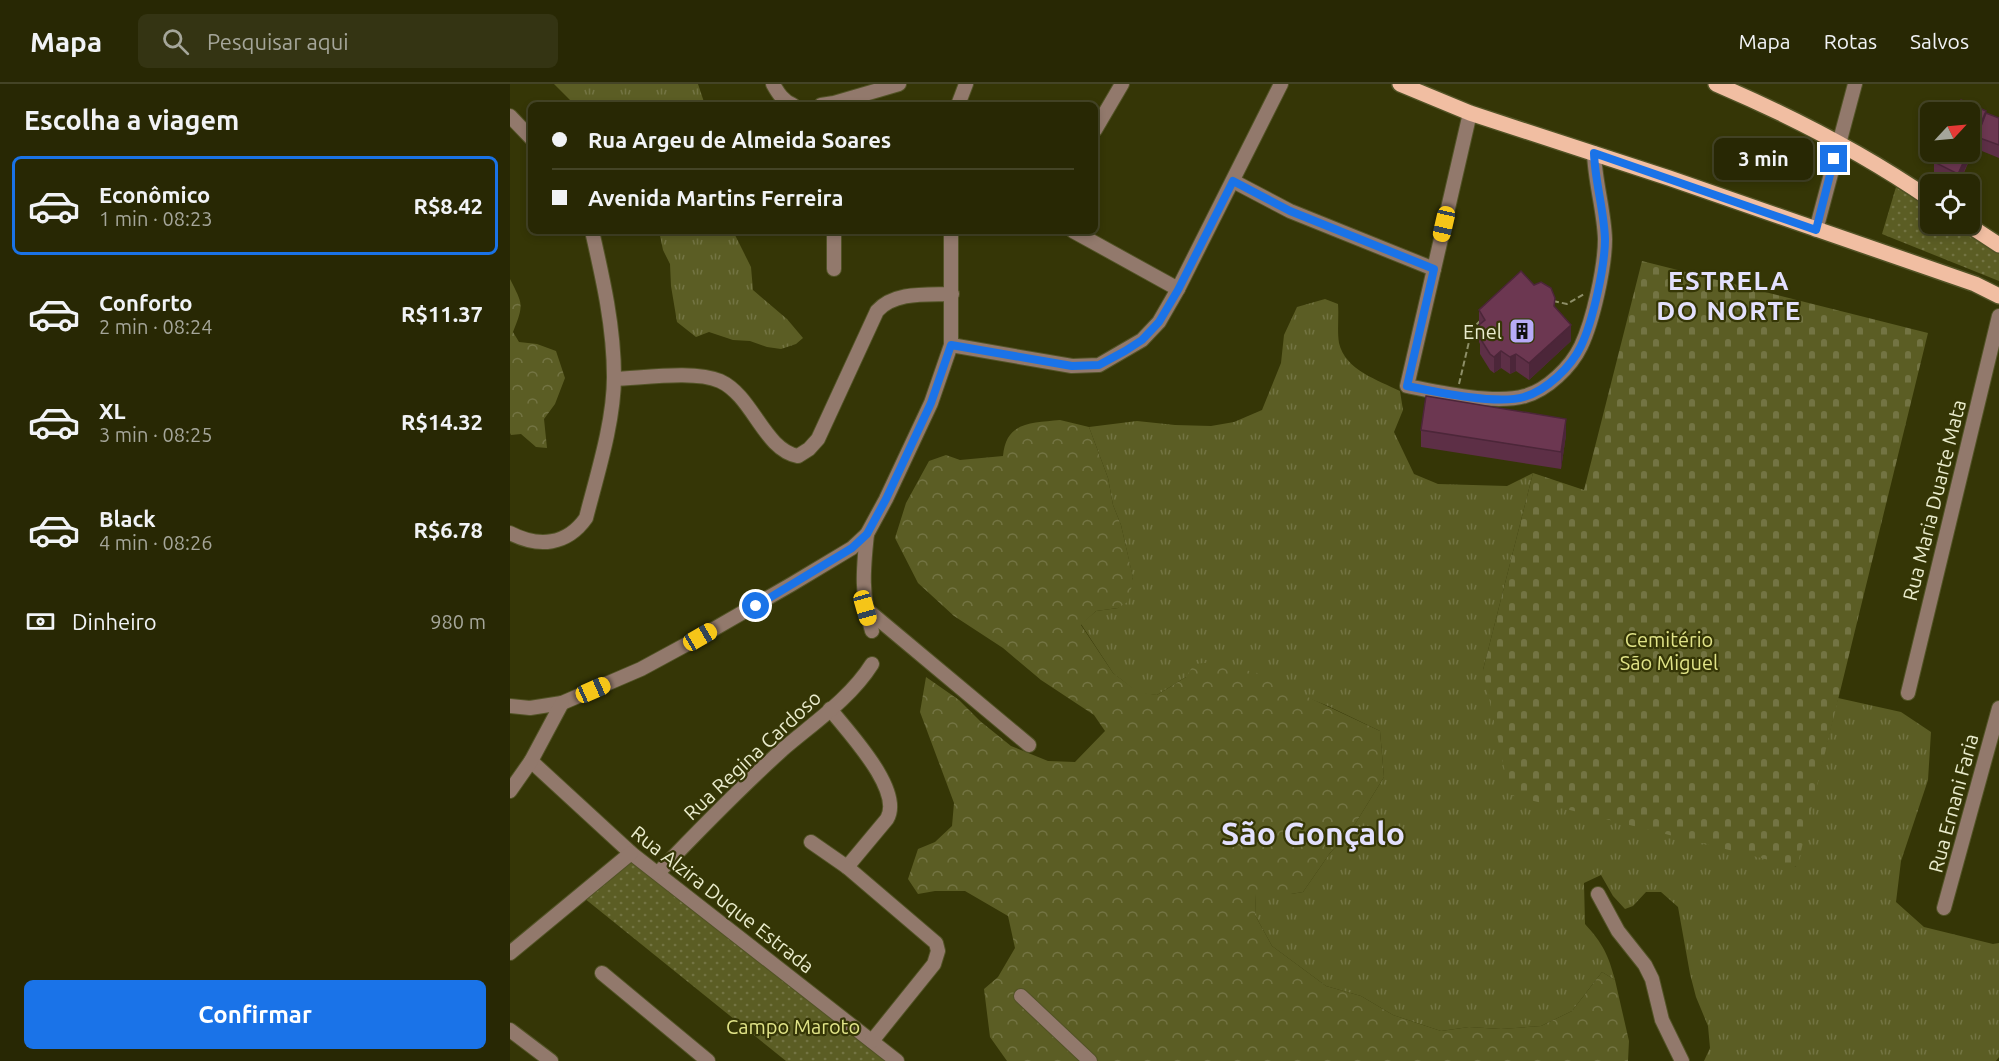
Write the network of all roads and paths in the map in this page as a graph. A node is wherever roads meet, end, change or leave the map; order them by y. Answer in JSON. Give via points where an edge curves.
{"nodes":[{"id":1,"x":773,"y":84,"type":"edge"},
{"id":2,"x":899,"y":84,"type":"edge"},
{"id":3,"x":966,"y":84,"type":"edge"},
{"id":4,"x":1122,"y":84,"type":"edge"},
{"id":5,"x":1281,"y":84,"type":"edge"},
{"id":6,"x":1400,"y":84,"type":"edge"},
{"id":7,"x":1716,"y":84,"type":"edge"},
{"id":8,"x":1855,"y":84,"type":"edge"},
{"id":9,"x":864,"y":89,"type":"edge"},
{"id":10,"x":786,"y":102,"type":"edge"},
{"id":11,"x":835,"y":102,"type":"edge"},
{"id":12,"x":959,"y":102,"type":"edge"},
{"id":13,"x":1470,"y":113,"type":"junction"},
{"id":14,"x":510,"y":116,"type":"edge"},
{"id":15,"x":1098,"y":125,"type":"edge"},
{"id":16,"x":528,"y":135,"type":"edge"},
{"id":17,"x":1839,"y":142,"type":"junction"},
{"id":18,"x":1594,"y":153,"type":"junction"},
{"id":19,"x":1233,"y":181,"type":"junction"},
{"id":20,"x":1920,"y":193,"type":"edge"},
{"id":21,"x":1816,"y":230,"type":"junction"},
{"id":22,"x":1980,"y":232,"type":"edge"},
{"id":23,"x":593,"y":234,"type":"edge"},
{"id":24,"x":834,"y":234,"type":"edge"},
{"id":25,"x":951,"y":234,"type":"edge"},
{"id":26,"x":1078,"y":234,"type":"edge"},
{"id":27,"x":1999,"y":244,"type":"edge"},
{"id":28,"x":834,"y":269,"type":"dead end"},
{"id":29,"x":1434,"y":269,"type":"junction"},
{"id":30,"x":1599,"y":285,"type":"junction"},
{"id":31,"x":1178,"y":290,"type":"junction"},
{"id":32,"x":952,"y":294,"type":"junction"},
{"id":33,"x":1999,"y":296,"type":"edge"},
{"id":34,"x":1549,"y":300,"type":"edge"},
{"id":35,"x":1488,"y":313,"type":"edge"},
{"id":36,"x":1999,"y":316,"type":"edge"},
{"id":37,"x":951,"y":345,"type":"junction"},
{"id":38,"x":614,"y":380,"type":"junction"},
{"id":39,"x":1457,"y":395,"type":"junction"},
{"id":40,"x":510,"y":533,"type":"edge"},
{"id":41,"x":867,"y":534,"type":"junction"},
{"id":42,"x":865,"y":608,"type":"junction"},
{"id":43,"x":872,"y":631,"type":"dead end"},
{"id":44,"x":872,"y":664,"type":"dead end"},
{"id":45,"x":1908,"y":693,"type":"dead end"},
{"id":46,"x":562,"y":703,"type":"junction"},
{"id":47,"x":510,"y":706,"type":"edge"},
{"id":48,"x":1999,"y":708,"type":"edge"},
{"id":49,"x":831,"y":709,"type":"junction"},
{"id":50,"x":1029,"y":745,"type":"dead end"},
{"id":51,"x":531,"y":761,"type":"junction"},
{"id":52,"x":510,"y":791,"type":"edge"},
{"id":53,"x":811,"y":842,"type":"dead end"},
{"id":54,"x":631,"y":853,"type":"junction"},
{"id":55,"x":847,"y":867,"type":"junction"},
{"id":56,"x":657,"y":873,"type":"junction"},
{"id":57,"x":1598,"y":894,"type":"dead end"},
{"id":58,"x":1944,"y":908,"type":"dead end"},
{"id":59,"x":510,"y":953,"type":"edge"},
{"id":60,"x":602,"y":973,"type":"dead end"},
{"id":61,"x":1021,"y":996,"type":"dead end"},
{"id":62,"x":510,"y":1030,"type":"edge"},
{"id":63,"x":872,"y":1041,"type":"junction"},
{"id":64,"x":700,"y":1059,"type":"edge"},
{"id":65,"x":551,"y":1061,"type":"edge"},
{"id":66,"x":897,"y":1061,"type":"edge"},
{"id":67,"x":1089,"y":1061,"type":"edge"},
{"id":68,"x":1682,"y":1061,"type":"edge"}],
"edges":[{"from":1,"to":10,"type":"street"},
{"from":2,"to":9,"type":"street"},
{"from":3,"to":12,"type":"street"},
{"from":4,"to":15,"type":"street"},
{"from":5,"to":19,"type":"street"},
{"from":6,"to":13,"type":"main road"},
{"from":7,"to":17,"type":"main road"},
{"from":8,"to":17,"type":"street"},
{"from":9,"to":11,"type":"street"},
{"from":13,"to":18,"type":"main road"},
{"from":13,"to":29,"type":"street"},
{"from":14,"to":16,"type":"street"},
{"from":17,"to":20,"type":"main road"},
{"from":17,"to":21,"type":"street"},
{"from":18,"to":21,"type":"main road"},
{"from":18,"to":30,"type":"street","via":[[1605,240]]},
{"from":19,"to":29,"type":"street","via":[[1290,211]]},
{"from":19,"to":31,"type":"street"},
{"from":21,"to":33,"type":"main road","via":[[1975,284]]},
{"from":22,"to":27,"type":"main road"},
{"from":23,"to":38,"type":"street","via":[[612,326]]},
{"from":24,"to":28,"type":"street"},
{"from":25,"to":32,"type":"street"},
{"from":26,"to":31,"type":"street"},
{"from":29,"to":39,"type":"street","via":[[1407,386]]},
{"from":30,"to":34,"type":"path","via":[[1567,304]]},
{"from":30,"to":39,"type":"street","via":[[1581,346],[1565,369],[1544,386],[1524,397]]},
{"from":31,"to":37,"type":"street","via":[[1159,322],[1142,340],[1099,365],[1072,366]]},
{"from":32,"to":37,"type":"street"},
{"from":32,"to":38,"type":"street","via":[[906,296],[884,304],[818,439],[798,456],[787,454],[736,392],[721,381],[701,375]]},
{"from":35,"to":39,"type":"path","via":[[1472,329]]},
{"from":36,"to":45,"type":"street","name":"Rua Maria Duarte Mata"},
{"from":37,"to":41,"type":"street","via":[[931,403]]},
{"from":38,"to":40,"type":"street","via":[[606,439],[586,518],[570,535],[552,542],[536,542]]},
{"from":41,"to":42,"type":"street","via":[[862,576]]},
{"from":41,"to":46,"type":"street","via":[[852,548],[700,637],[641,669]]},
{"from":42,"to":43,"type":"street"},
{"from":42,"to":50,"type":"street"},
{"from":44,"to":49,"type":"street","name":"Rua Regina Cardoso"},
{"from":46,"to":47,"type":"street","via":[[530,708]]},
{"from":46,"to":51,"type":"street"},
{"from":48,"to":58,"type":"street","name":"Rua Ernani Faria"},
{"from":49,"to":55,"type":"street","via":[[878,771],[890,810],[887,819]]},
{"from":49,"to":56,"type":"street","name":"Rua Regina Cardoso","via":[[730,799]]},
{"from":51,"to":52,"type":"street"},
{"from":51,"to":54,"type":"street","name":"Rua Alzira Duque Estrada"},
{"from":53,"to":55,"type":"street"},
{"from":54,"to":56,"type":"street","name":"Rua Alzira Duque Estrada"},
{"from":54,"to":59,"type":"street"},
{"from":55,"to":63,"type":"street","via":[[931,936],[939,951],[934,964]]},
{"from":56,"to":63,"type":"street","name":"Rua Alzira Duque Estrada"},
{"from":57,"to":68,"type":"street","via":[[1618,931],[1645,965],[1662,1020]]},
{"from":60,"to":64,"type":"street"},
{"from":61,"to":67,"type":"street"},
{"from":62,"to":65,"type":"street"},
{"from":63,"to":66,"type":"street","name":"Rua Alzira Duque Estrada"}]}
